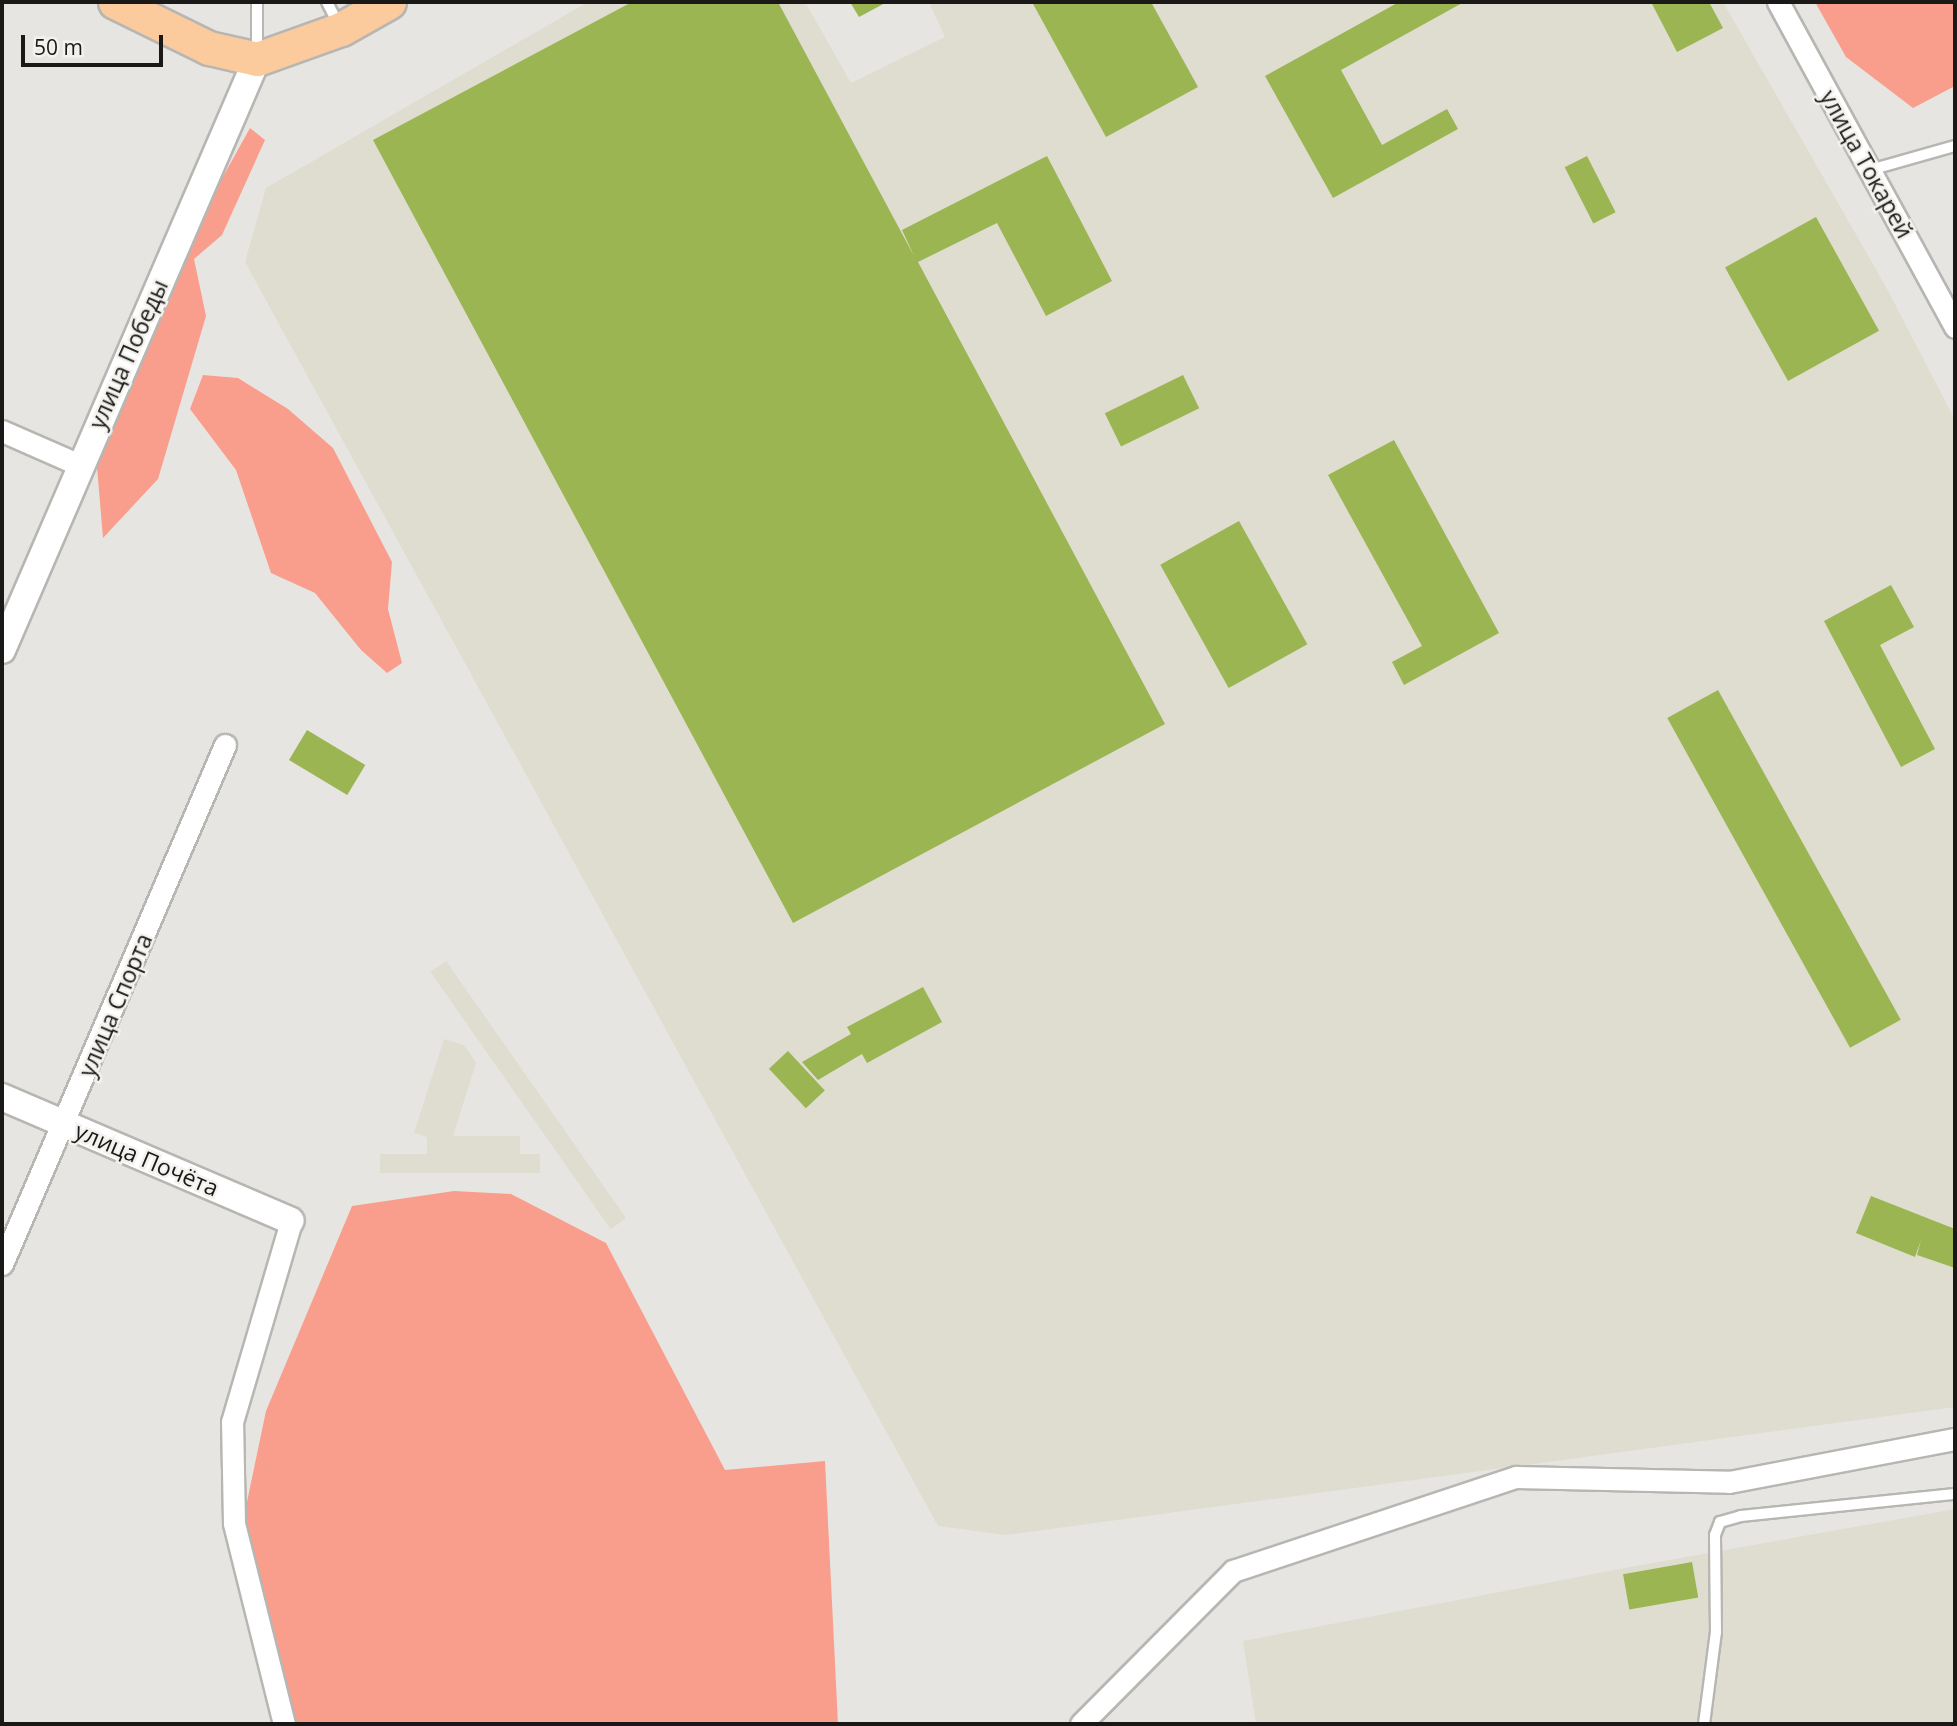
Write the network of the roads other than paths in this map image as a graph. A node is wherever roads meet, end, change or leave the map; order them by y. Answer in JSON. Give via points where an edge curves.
{"nodes":[{"id":1,"x":115,"y":2,"type":"edge"},
{"id":2,"x":257,"y":2,"type":"edge"},
{"id":3,"x":389,"y":2,"type":"edge"},
{"id":4,"x":1778,"y":2,"type":"edge"},
{"id":5,"x":334,"y":15,"type":"edge"},
{"id":6,"x":257,"y":59,"type":"junction"},
{"id":7,"x":1955,"y":146,"type":"edge"},
{"id":8,"x":1870,"y":170,"type":"junction"},
{"id":9,"x":1955,"y":327,"type":"edge"},
{"id":10,"x":2,"y":431,"type":"edge"},
{"id":11,"x":80,"y":465,"type":"junction"},
{"id":12,"x":2,"y":650,"type":"edge"},
{"id":13,"x":225,"y":746,"type":"dead end"},
{"id":14,"x":2,"y":1097,"type":"edge"},
{"id":15,"x":65,"y":1124,"type":"junction"},
{"id":16,"x":291,"y":1221,"type":"joint"},
{"id":17,"x":2,"y":1264,"type":"edge"},
{"id":18,"x":1955,"y":1439,"type":"edge"},
{"id":19,"x":1955,"y":1494,"type":"edge"},
{"id":20,"x":284,"y":1724,"type":"edge"},
{"id":21,"x":1081,"y":1724,"type":"edge"},
{"id":22,"x":1704,"y":1724,"type":"edge"}],
"edges":[{"from":1,"to":6,"type":"main road","via":[[209,48]]},
{"from":2,"to":6,"type":"lane"},
{"from":3,"to":5,"type":"main road"},
{"from":4,"to":8,"type":"street","name":"улица Токарей"},
{"from":5,"to":6,"type":"main road"},
{"from":6,"to":11,"type":"street","name":"улица Победы"},
{"from":7,"to":8,"type":"lane"},
{"from":8,"to":9,"type":"street","name":"улица Токарей"},
{"from":10,"to":11,"type":"street"},
{"from":11,"to":12,"type":"street","name":"улица Победы"},
{"from":13,"to":15,"type":"street","name":"улица Спорта"},
{"from":14,"to":15,"type":"street","name":"улица Почёта"},
{"from":15,"to":16,"type":"street","name":"улица Почёта"},
{"from":15,"to":17,"type":"street","name":"улица Спорта"},
{"from":16,"to":20,"type":"street","via":[[232,1422],[234,1523]]},
{"from":18,"to":21,"type":"street","via":[[1729,1482],[1516,1477],[1503,1481],[1233,1571]]},
{"from":19,"to":22,"type":"lane","via":[[1720,1522],[1715,1535],[1716,1632]]}]}
